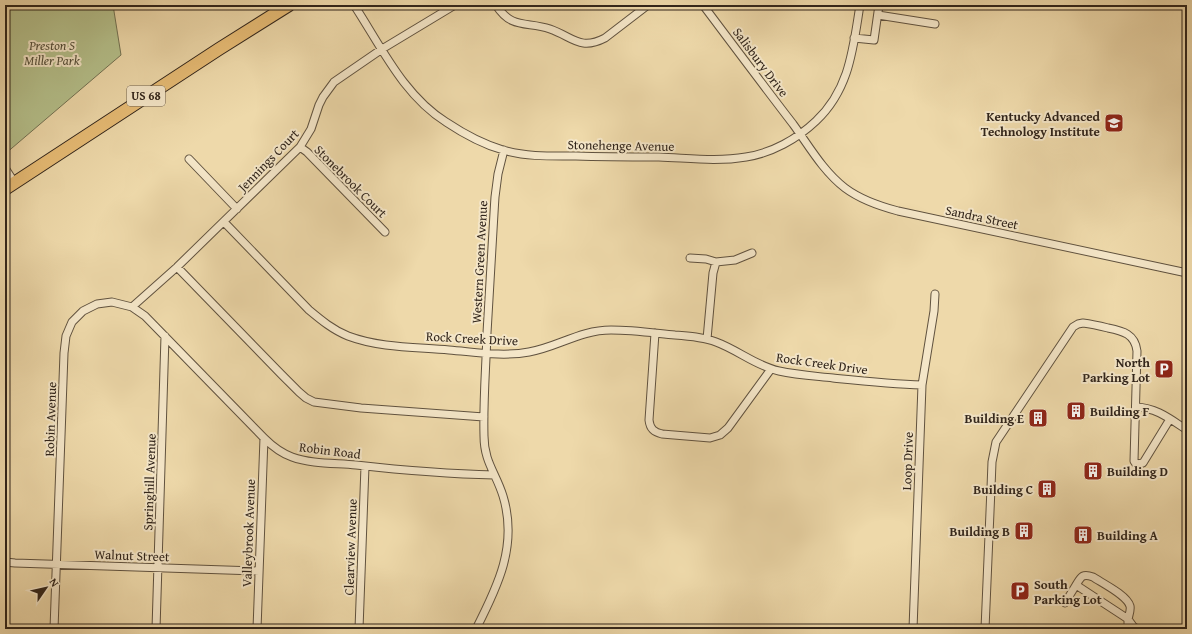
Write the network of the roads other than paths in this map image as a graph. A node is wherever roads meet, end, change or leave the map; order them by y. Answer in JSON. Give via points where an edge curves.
{"nodes":[{"id":1,"x":289,"y":5,"type":"edge"},
{"id":2,"x":354,"y":5,"type":"edge"},
{"id":3,"x":454,"y":5,"type":"edge"},
{"id":4,"x":496,"y":5,"type":"edge"},
{"id":5,"x":648,"y":5,"type":"edge"},
{"id":6,"x":703,"y":5,"type":"edge"},
{"id":7,"x":860,"y":5,"type":"edge"},
{"id":8,"x":879,"y":5,"type":"edge"},
{"id":9,"x":878,"y":15,"type":"junction"},
{"id":10,"x":935,"y":24,"type":"dead end"},
{"id":11,"x":854,"y":38,"type":"junction"},
{"id":12,"x":382,"y":50,"type":"junction"},
{"id":13,"x":800,"y":134,"type":"junction"},
{"id":14,"x":300,"y":147,"type":"junction"},
{"id":15,"x":504,"y":150,"type":"junction"},
{"id":16,"x":190,"y":159,"type":"dead end"},
{"id":17,"x":5,"y":168,"type":"edge"},
{"id":18,"x":10,"y":186,"type":"edge"},
{"id":19,"x":237,"y":209,"type":"junction"},
{"id":20,"x":224,"y":222,"type":"junction"},
{"id":21,"x":385,"y":232,"type":"dead end"},
{"id":22,"x":752,"y":253,"type":"dead end"},
{"id":23,"x":690,"y":258,"type":"dead end"},
{"id":24,"x":716,"y":262,"type":"junction"},
{"id":25,"x":177,"y":267,"type":"junction"},
{"id":26,"x":1187,"y":273,"type":"edge"},
{"id":27,"x":935,"y":294,"type":"dead end"},
{"id":28,"x":132,"y":307,"type":"junction"},
{"id":29,"x":655,"y":333,"type":"junction"},
{"id":30,"x":165,"y":336,"type":"junction"},
{"id":31,"x":707,"y":339,"type":"junction"},
{"id":32,"x":486,"y":353,"type":"junction"},
{"id":33,"x":771,"y":369,"type":"junction"},
{"id":34,"x":922,"y":385,"type":"junction"},
{"id":35,"x":1136,"y":407,"type":"junction"},
{"id":36,"x":484,"y":417,"type":"junction"},
{"id":37,"x":1170,"y":419,"type":"junction"},
{"id":38,"x":1187,"y":430,"type":"edge"},
{"id":39,"x":264,"y":438,"type":"junction"},
{"id":40,"x":365,"y":466,"type":"junction"},
{"id":41,"x":494,"y":475,"type":"junction"},
{"id":42,"x":5,"y":562,"type":"edge"},
{"id":43,"x":56,"y":565,"type":"junction"},
{"id":44,"x":158,"y":568,"type":"junction"},
{"id":45,"x":258,"y":571,"type":"junction"},
{"id":46,"x":1076,"y":585,"type":"junction"},
{"id":47,"x":1065,"y":603,"type":"dead end"},
{"id":48,"x":1128,"y":619,"type":"junction"},
{"id":49,"x":54,"y":629,"type":"edge"},
{"id":50,"x":156,"y":629,"type":"edge"},
{"id":51,"x":257,"y":629,"type":"edge"},
{"id":52,"x":359,"y":629,"type":"edge"},
{"id":53,"x":476,"y":629,"type":"edge"},
{"id":54,"x":913,"y":629,"type":"edge"},
{"id":55,"x":985,"y":629,"type":"edge"},
{"id":56,"x":1128,"y":629,"type":"edge"},
{"id":57,"x":1137,"y":629,"type":"edge"}],
"edges":[{"from":1,"to":18,"type":"main road","number":"US 68"},
{"from":2,"to":12,"type":"street","name":"Stonehenge Avenue"},
{"from":3,"to":12,"type":"street","name":"Jennings Court"},
{"from":4,"to":5,"type":"street","via":[[510,20],[550,29],[573,40],[589,44],[605,38]]},
{"from":6,"to":13,"type":"street","name":"Salisbury Drive"},
{"from":7,"to":11,"type":"street","name":"Stonehenge Avenue"},
{"from":8,"to":9,"type":"street"},
{"from":9,"to":10,"type":"street"},
{"from":9,"to":11,"type":"street","via":[[874,40]]},
{"from":11,"to":13,"type":"street","name":"Stonehenge Avenue","via":[[848,71],[838,92],[822,115]]},
{"from":12,"to":14,"type":"street","name":"Jennings Court","via":[[341,77],[328,89],[319,105],[311,129]]},
{"from":12,"to":15,"type":"street","name":"Stonehenge Avenue","via":[[409,89],[444,121],[463,133]]},
{"from":13,"to":15,"type":"street","name":"Stonehenge Avenue","via":[[767,152],[725,160],[550,156]]},
{"from":13,"to":26,"type":"street","name":"Sandra Street","via":[[838,182],[874,204]]},
{"from":14,"to":19,"type":"street","name":"Jennings Court"},
{"from":14,"to":21,"type":"street","name":"Stonebrook Court"},
{"from":15,"to":32,"type":"street","name":"Western Green Avenue","via":[[495,188]]},
{"from":16,"to":19,"type":"street"},
{"from":17,"to":18,"type":"street"},
{"from":19,"to":20,"type":"street","name":"Jennings Court"},
{"from":20,"to":25,"type":"street","name":"Jennings Court"},
{"from":20,"to":32,"type":"street","name":"Rock Creek Drive","via":[[304,306],[339,332],[365,342],[383,345]]},
{"from":22,"to":24,"type":"street","via":[[734,260]]},
{"from":23,"to":24,"type":"street"},
{"from":24,"to":31,"type":"street"},
{"from":25,"to":28,"type":"street","name":"Jennings Court"},
{"from":25,"to":36,"type":"street","via":[[299,392],[314,402],[357,408]]},
{"from":27,"to":34,"type":"street","name":"Loop Drive"},
{"from":28,"to":30,"type":"street","name":"Robin Avenue"},
{"from":28,"to":43,"type":"street","name":"Robin Avenue","via":[[112,302],[97,304],[83,311],[72,322],[66,336]]},
{"from":29,"to":31,"type":"street","name":"Rock Creek Drive"},
{"from":29,"to":32,"type":"street","name":"Rock Creek Drive","via":[[610,330],[591,332],[529,352]]},
{"from":29,"to":33,"type":"street","via":[[649,420],[651,428],[658,433],[710,438],[720,435],[728,428]]},
{"from":30,"to":39,"type":"street","name":"Robin Road"},
{"from":30,"to":44,"type":"street","name":"Springhill Avenue"},
{"from":31,"to":33,"type":"street","name":"Rock Creek Drive"},
{"from":32,"to":36,"type":"street","name":"Western Green Avenue"},
{"from":33,"to":34,"type":"street","name":"Rock Creek Drive","via":[[854,380]]},
{"from":34,"to":54,"type":"street","name":"Loop Drive"},
{"from":35,"to":37,"type":"street","via":[[1146,407]]},
{"from":35,"to":37,"type":"street","via":[[1136,464],[1143,463]]},
{"from":35,"to":55,"type":"street","via":[[1137,350],[1133,340],[1121,330],[1083,323],[1073,327],[996,442],[992,462]]},
{"from":36,"to":41,"type":"street","name":"Western Green Avenue","via":[[485,451]]},
{"from":37,"to":38,"type":"street"},
{"from":39,"to":40,"type":"street","name":"Robin Road","via":[[279,451],[296,458]]},
{"from":39,"to":45,"type":"street","name":"Valleybrook Avenue"},
{"from":40,"to":41,"type":"street","name":"Robin Road"},
{"from":40,"to":52,"type":"street","name":"Clearview Avenue"},
{"from":41,"to":53,"type":"street","name":"Western Green Avenue","via":[[506,511],[507,547],[498,585]]},
{"from":42,"to":43,"type":"street","name":"Walnut Street"},
{"from":43,"to":44,"type":"street","name":"Walnut Street"},
{"from":43,"to":49,"type":"street","name":"Robin Avenue"},
{"from":44,"to":45,"type":"street","name":"Walnut Street"},
{"from":44,"to":50,"type":"street","name":"Springhill Avenue"},
{"from":45,"to":51,"type":"street","name":"Valleybrook Avenue"},
{"from":46,"to":47,"type":"street"},
{"from":46,"to":48,"type":"street"},
{"from":46,"to":48,"type":"street","via":[[1084,575],[1093,577],[1124,597],[1130,607]]},
{"from":48,"to":56,"type":"street"},
{"from":48,"to":57,"type":"street"}]}
